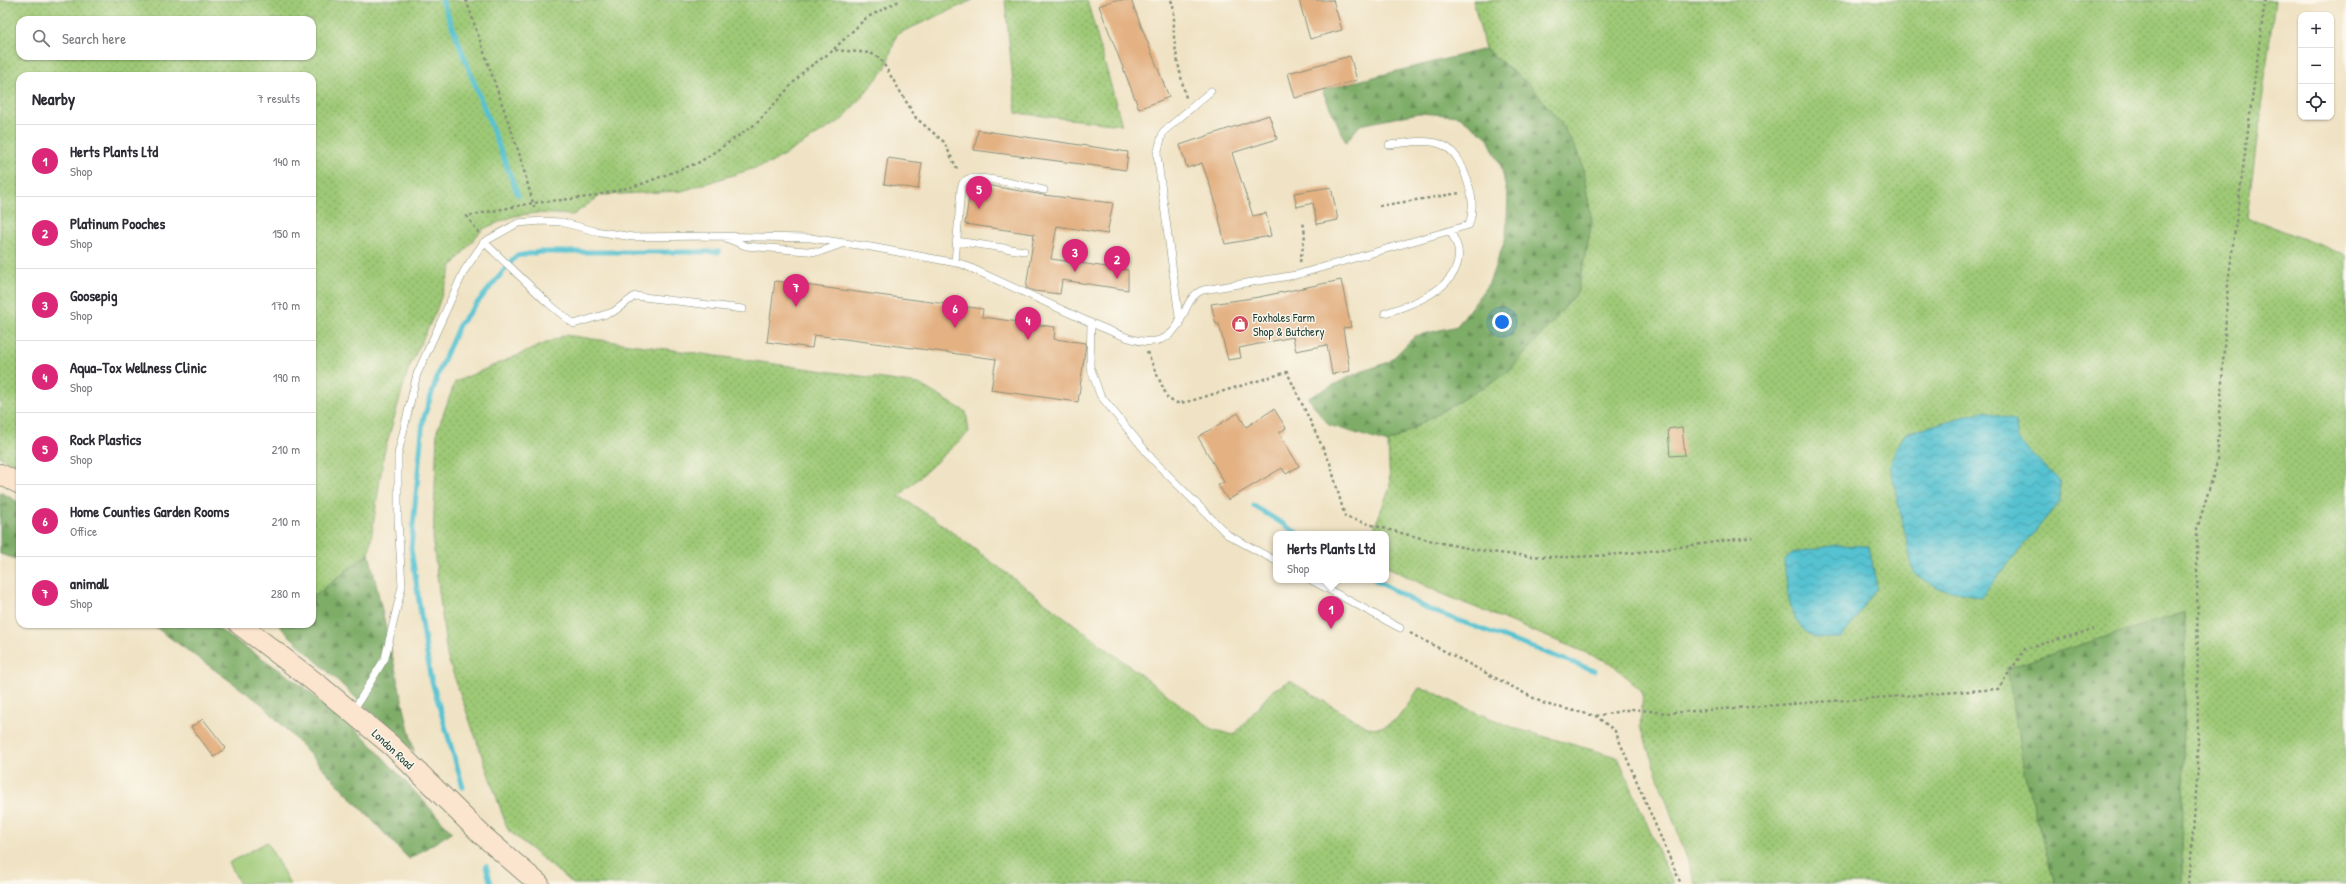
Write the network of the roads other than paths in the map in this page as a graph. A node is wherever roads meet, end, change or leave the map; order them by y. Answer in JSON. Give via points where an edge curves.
{"nodes":[{"id":1,"x":1211,"y":91,"type":"dead end"},
{"id":2,"x":1389,"y":145,"type":"dead end"},
{"id":3,"x":1044,"y":190,"type":"dead end"},
{"id":4,"x":1451,"y":232,"type":"junction"},
{"id":5,"x":720,"y":236,"type":"junction"},
{"id":6,"x":956,"y":241,"type":"junction"},
{"id":7,"x":484,"y":242,"type":"junction"},
{"id":8,"x":844,"y":243,"type":"junction"},
{"id":9,"x":1024,"y":251,"type":"dead end"},
{"id":10,"x":955,"y":263,"type":"junction"},
{"id":11,"x":743,"y":309,"type":"dead end"},
{"id":12,"x":1385,"y":313,"type":"dead end"},
{"id":13,"x":1091,"y":323,"type":"junction"},
{"id":14,"x":1180,"y":324,"type":"junction"},
{"id":15,"x":0,"y":474,"type":"edge"},
{"id":16,"x":16,"y":482,"type":"edge"},
{"id":17,"x":1273,"y":559,"type":"edge"},
{"id":18,"x":1317,"y":583,"type":"edge"},
{"id":19,"x":244,"y":628,"type":"edge"},
{"id":20,"x":1400,"y":628,"type":"road end"},
{"id":21,"x":352,"y":713,"type":"junction"},
{"id":22,"x":539,"y":884,"type":"edge"}],
"edges":[{"from":1,"to":14,"type":"lane","via":[[1163,132],[1157,154]]},
{"from":2,"to":4,"type":"lane","via":[[1432,142],[1447,147],[1458,155],[1464,165],[1471,191],[1473,214],[1469,225]]},
{"from":3,"to":6,"type":"lane","via":[[980,178],[963,181]]},
{"from":4,"to":12,"type":"lane","via":[[1458,248],[1458,258],[1455,269],[1443,285],[1427,298]]},
{"from":4,"to":14,"type":"lane","via":[[1296,275],[1196,292]]},
{"from":5,"to":7,"type":"lane","via":[[633,237],[561,222],[541,221],[518,223]]},
{"from":5,"to":8,"type":"lane","via":[[811,238]]},
{"from":5,"to":8,"type":"lane","via":[[746,246],[819,252]]},
{"from":6,"to":9,"type":"lane"},
{"from":6,"to":10,"type":"lane"},
{"from":7,"to":11,"type":"lane","via":[[549,304],[574,324],[613,312],[635,296]]},
{"from":7,"to":21,"type":"lane","via":[[464,271],[417,374],[398,454],[402,586],[385,658]]},
{"from":8,"to":10,"type":"lane"},
{"from":10,"to":13,"type":"lane"},
{"from":13,"to":14,"type":"lane","via":[[1142,341],[1155,342],[1171,336]]},
{"from":13,"to":17,"type":"lane","via":[[1090,366],[1100,395],[1153,460],[1228,535]]},
{"from":15,"to":16,"type":"main road"},
{"from":18,"to":20,"type":"lane"},
{"from":19,"to":21,"type":"main road","name":"London Road"},
{"from":21,"to":22,"type":"main road","name":"London Road","via":[[392,746],[482,835]]}]}
